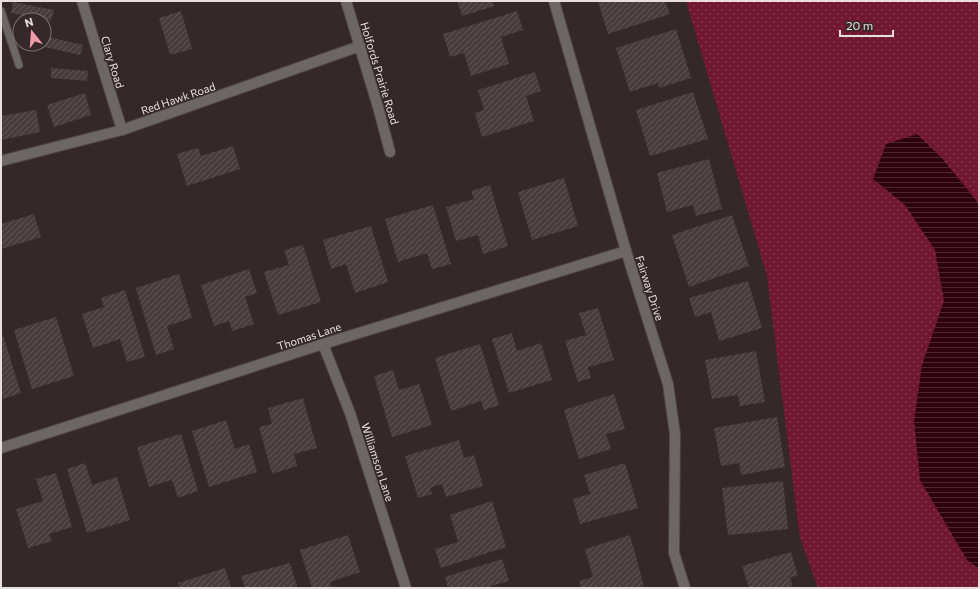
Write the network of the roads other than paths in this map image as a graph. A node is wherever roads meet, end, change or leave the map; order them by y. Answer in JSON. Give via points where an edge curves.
{"nodes":[{"id":1,"x":82,"y":1,"type":"edge"},
{"id":2,"x":346,"y":1,"type":"edge"},
{"id":3,"x":554,"y":1,"type":"edge"},
{"id":4,"x":1,"y":11,"type":"edge"},
{"id":5,"x":360,"y":46,"type":"junction"},
{"id":6,"x":19,"y":65,"type":"dead end"},
{"id":7,"x":122,"y":130,"type":"junction"},
{"id":8,"x":390,"y":152,"type":"dead end"},
{"id":9,"x":1,"y":161,"type":"edge"},
{"id":10,"x":626,"y":252,"type":"junction"},
{"id":11,"x":323,"y":344,"type":"junction"},
{"id":12,"x":1,"y":448,"type":"edge"},
{"id":13,"x":406,"y":588,"type":"edge"},
{"id":14,"x":685,"y":588,"type":"edge"}],
"edges":[{"from":1,"to":7,"type":"street","name":"Clary Road"},
{"from":2,"to":5,"type":"street","name":"Holfords Prairie Road"},
{"from":3,"to":10,"type":"street","name":"Fairway Drive"},
{"from":4,"to":6,"type":"lane"},
{"from":5,"to":7,"type":"street","name":"Red Hawk Road"},
{"from":5,"to":8,"type":"street","name":"Holfords Prairie Road"},
{"from":7,"to":9,"type":"street","name":"Red Hawk Road"},
{"from":10,"to":11,"type":"street","name":"Thomas Lane"},
{"from":10,"to":14,"type":"street","name":"Fairway Drive","via":[[668,384],[675,434],[674,553]]},
{"from":11,"to":12,"type":"street","name":"Thomas Lane"},
{"from":11,"to":13,"type":"street","name":"Williamson Lane","via":[[350,414]]}]}
